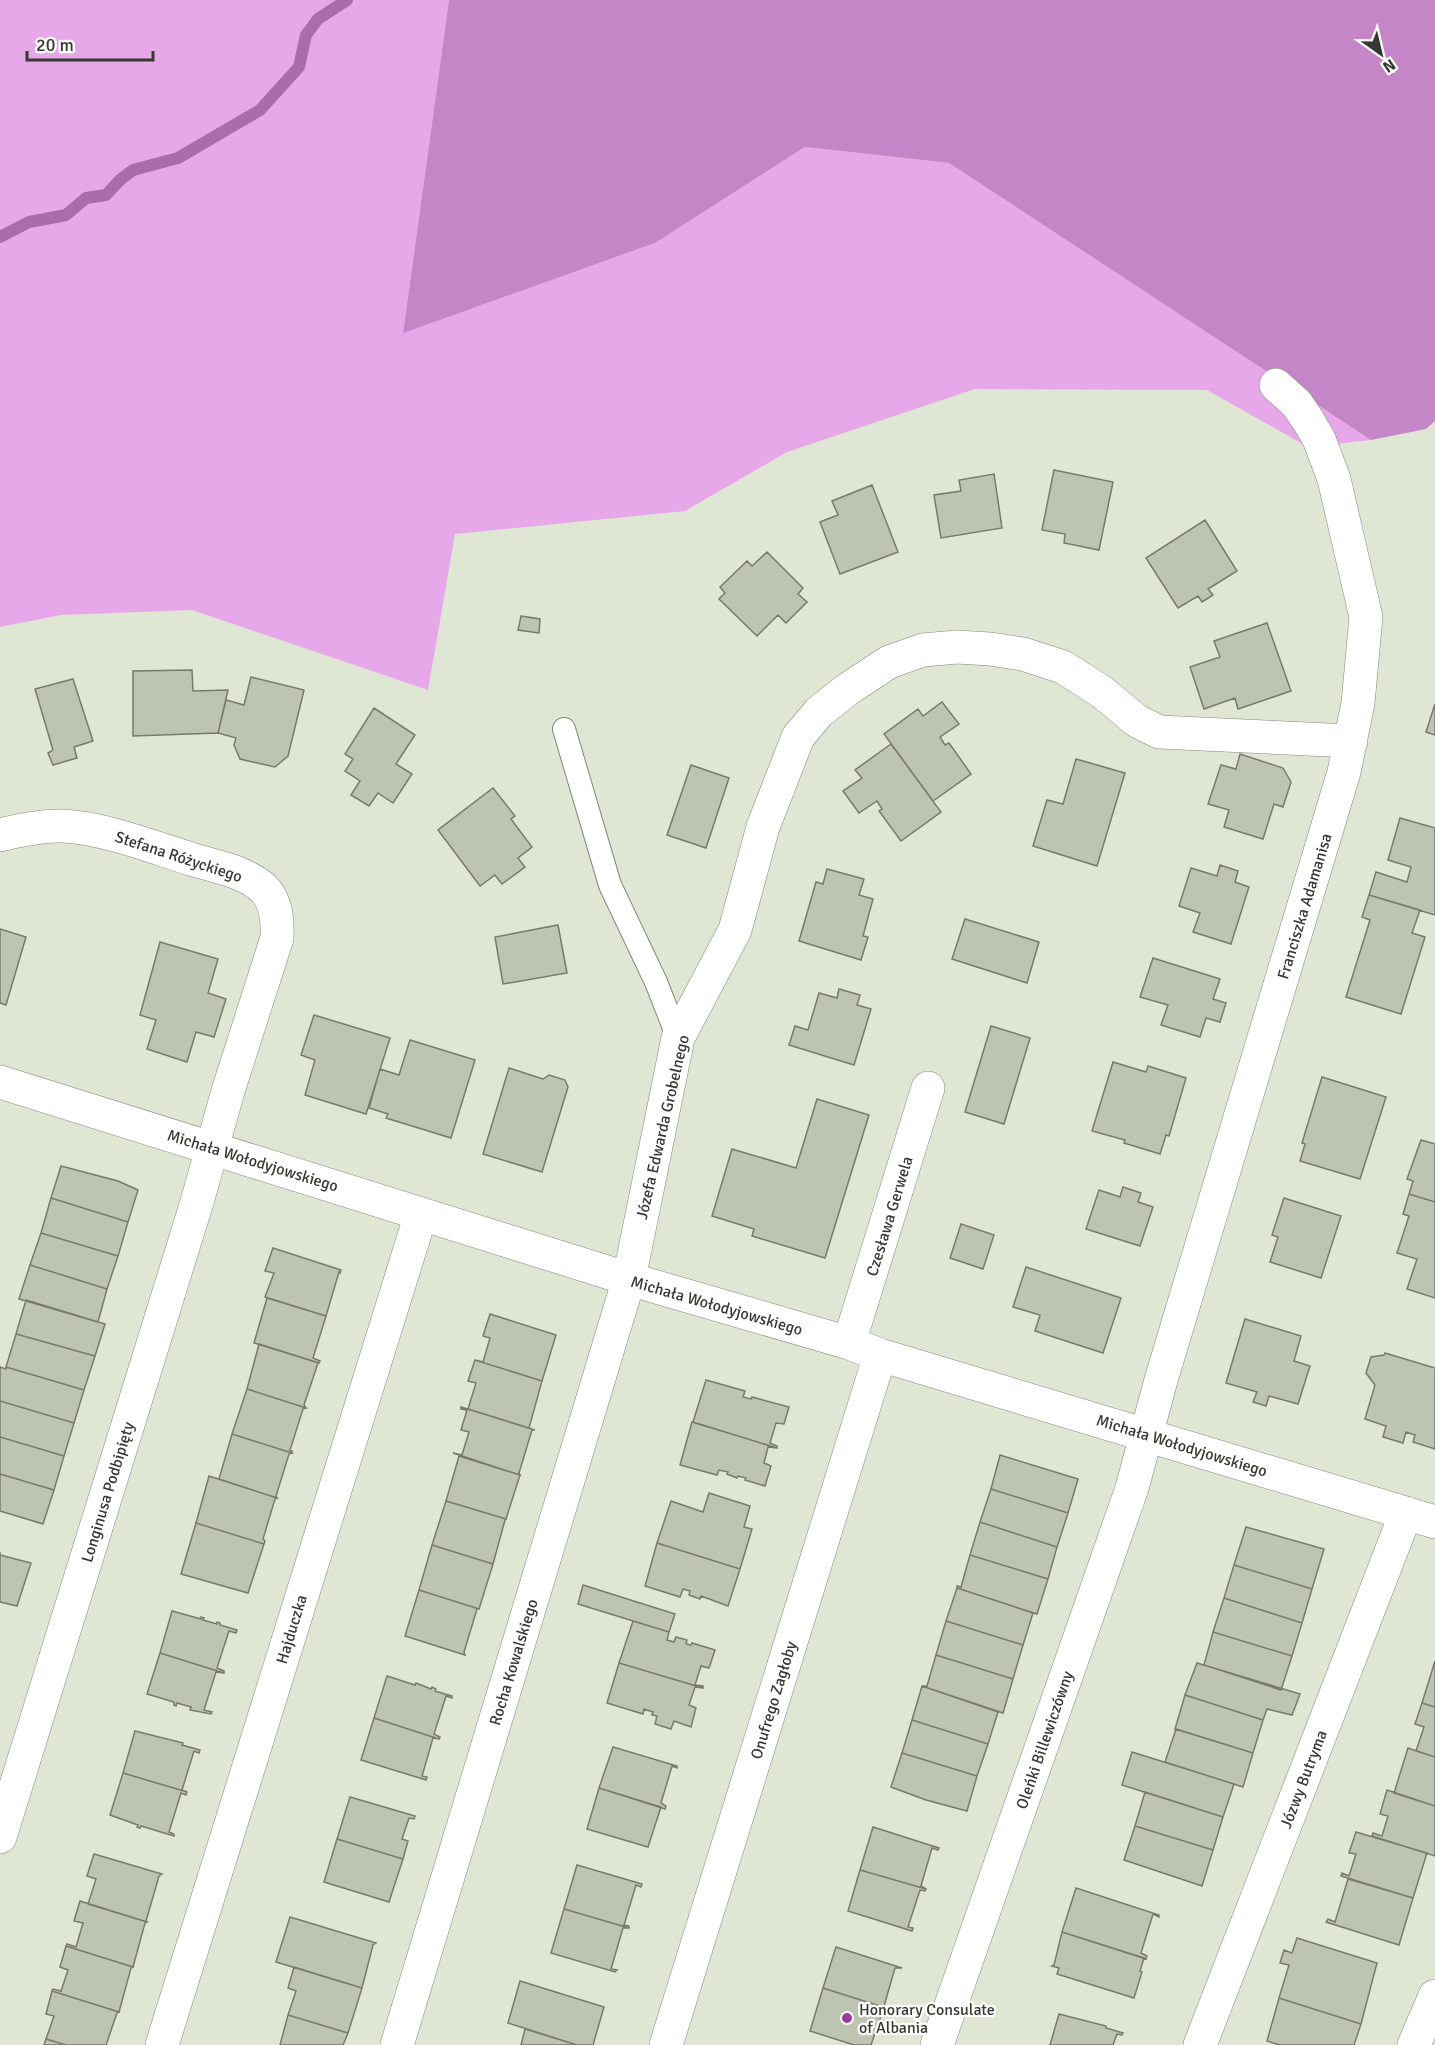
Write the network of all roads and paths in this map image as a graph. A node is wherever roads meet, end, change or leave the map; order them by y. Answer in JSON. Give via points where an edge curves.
{"nodes":[{"id":1,"x":1276,"y":385,"type":"dead end"},
{"id":2,"x":564,"y":729,"type":"dead end"},
{"id":3,"x":1351,"y":741,"type":"junction"},
{"id":4,"x":0,"y":835,"type":"edge"},
{"id":5,"x":678,"y":1038,"type":"junction"},
{"id":6,"x":0,"y":1082,"type":"edge"},
{"id":7,"x":928,"y":1088,"type":"dead end"},
{"id":8,"x":212,"y":1147,"type":"junction"},
{"id":9,"x":421,"y":1214,"type":"junction"},
{"id":10,"x":629,"y":1279,"type":"junction"},
{"id":11,"x":849,"y":1343,"type":"junction"},
{"id":12,"x":880,"y":1354,"type":"junction"},
{"id":13,"x":1146,"y":1434,"type":"junction"},
{"id":14,"x":1421,"y":1517,"type":"edge"},
{"id":15,"x":0,"y":1837,"type":"edge"},
{"id":16,"x":1435,"y":1996,"type":"edge"},
{"id":17,"x":162,"y":2045,"type":"edge"},
{"id":18,"x":397,"y":2045,"type":"edge"},
{"id":19,"x":666,"y":2045,"type":"edge"},
{"id":20,"x":938,"y":2045,"type":"edge"},
{"id":21,"x":1200,"y":2045,"type":"edge"},
{"id":22,"x":1414,"y":2045,"type":"edge"}],
"edges":[{"from":1,"to":3,"type":"street","name":"Franciszka Adamanisa","via":[[1297,404],[1319,439],[1343,512],[1366,618]]},
{"from":2,"to":5,"type":"lane","via":[[610,885]]},
{"from":3,"to":5,"type":"street","name":"Józefa Edwarda Grobelnego","via":[[1159,732],[1137,721],[1063,667],[1023,654],[957,647],[923,650],[889,662],[819,712],[798,737],[763,827],[735,930]]},
{"from":3,"to":13,"type":"street","name":"Franciszka Adamanisa"},
{"from":4,"to":8,"type":"street","name":"Stefana Różyckiego","via":[[63,826],[105,832],[237,873],[259,884],[270,897],[278,918],[277,938]]},
{"from":5,"to":10,"type":"street","name":"Józefa Edwarda Grobelnego"},
{"from":6,"to":8,"type":"street","name":"Michała Wołodyjowskiego"},
{"from":7,"to":11,"type":"street","name":"Czesława Gerwela"},
{"from":8,"to":9,"type":"street","name":"Michała Wołodyjowskiego"},
{"from":8,"to":15,"type":"street","name":"Longinusa Podbipięty"},
{"from":9,"to":10,"type":"street","name":"Michała Wołodyjowskiego"},
{"from":9,"to":17,"type":"street","name":"Hajduczka"},
{"from":10,"to":11,"type":"street","name":"Michała Wołodyjowskiego"},
{"from":10,"to":18,"type":"street","name":"Rocha Kowalskiego"},
{"from":11,"to":12,"type":"street","name":"Michała Wołodyjowskiego"},
{"from":12,"to":13,"type":"street","name":"Michała Wołodyjowskiego"},
{"from":12,"to":19,"type":"street","name":"Onufrego Zagłoby"},
{"from":13,"to":14,"type":"street","name":"Michała Wołodyjowskiego"},
{"from":13,"to":20,"type":"street","name":"Oleńki Billewiczówny","via":[[1132,1488]]},
{"from":14,"to":21,"type":"street","name":"Józwy Butryma"},
{"from":16,"to":22,"type":"street"}]}
